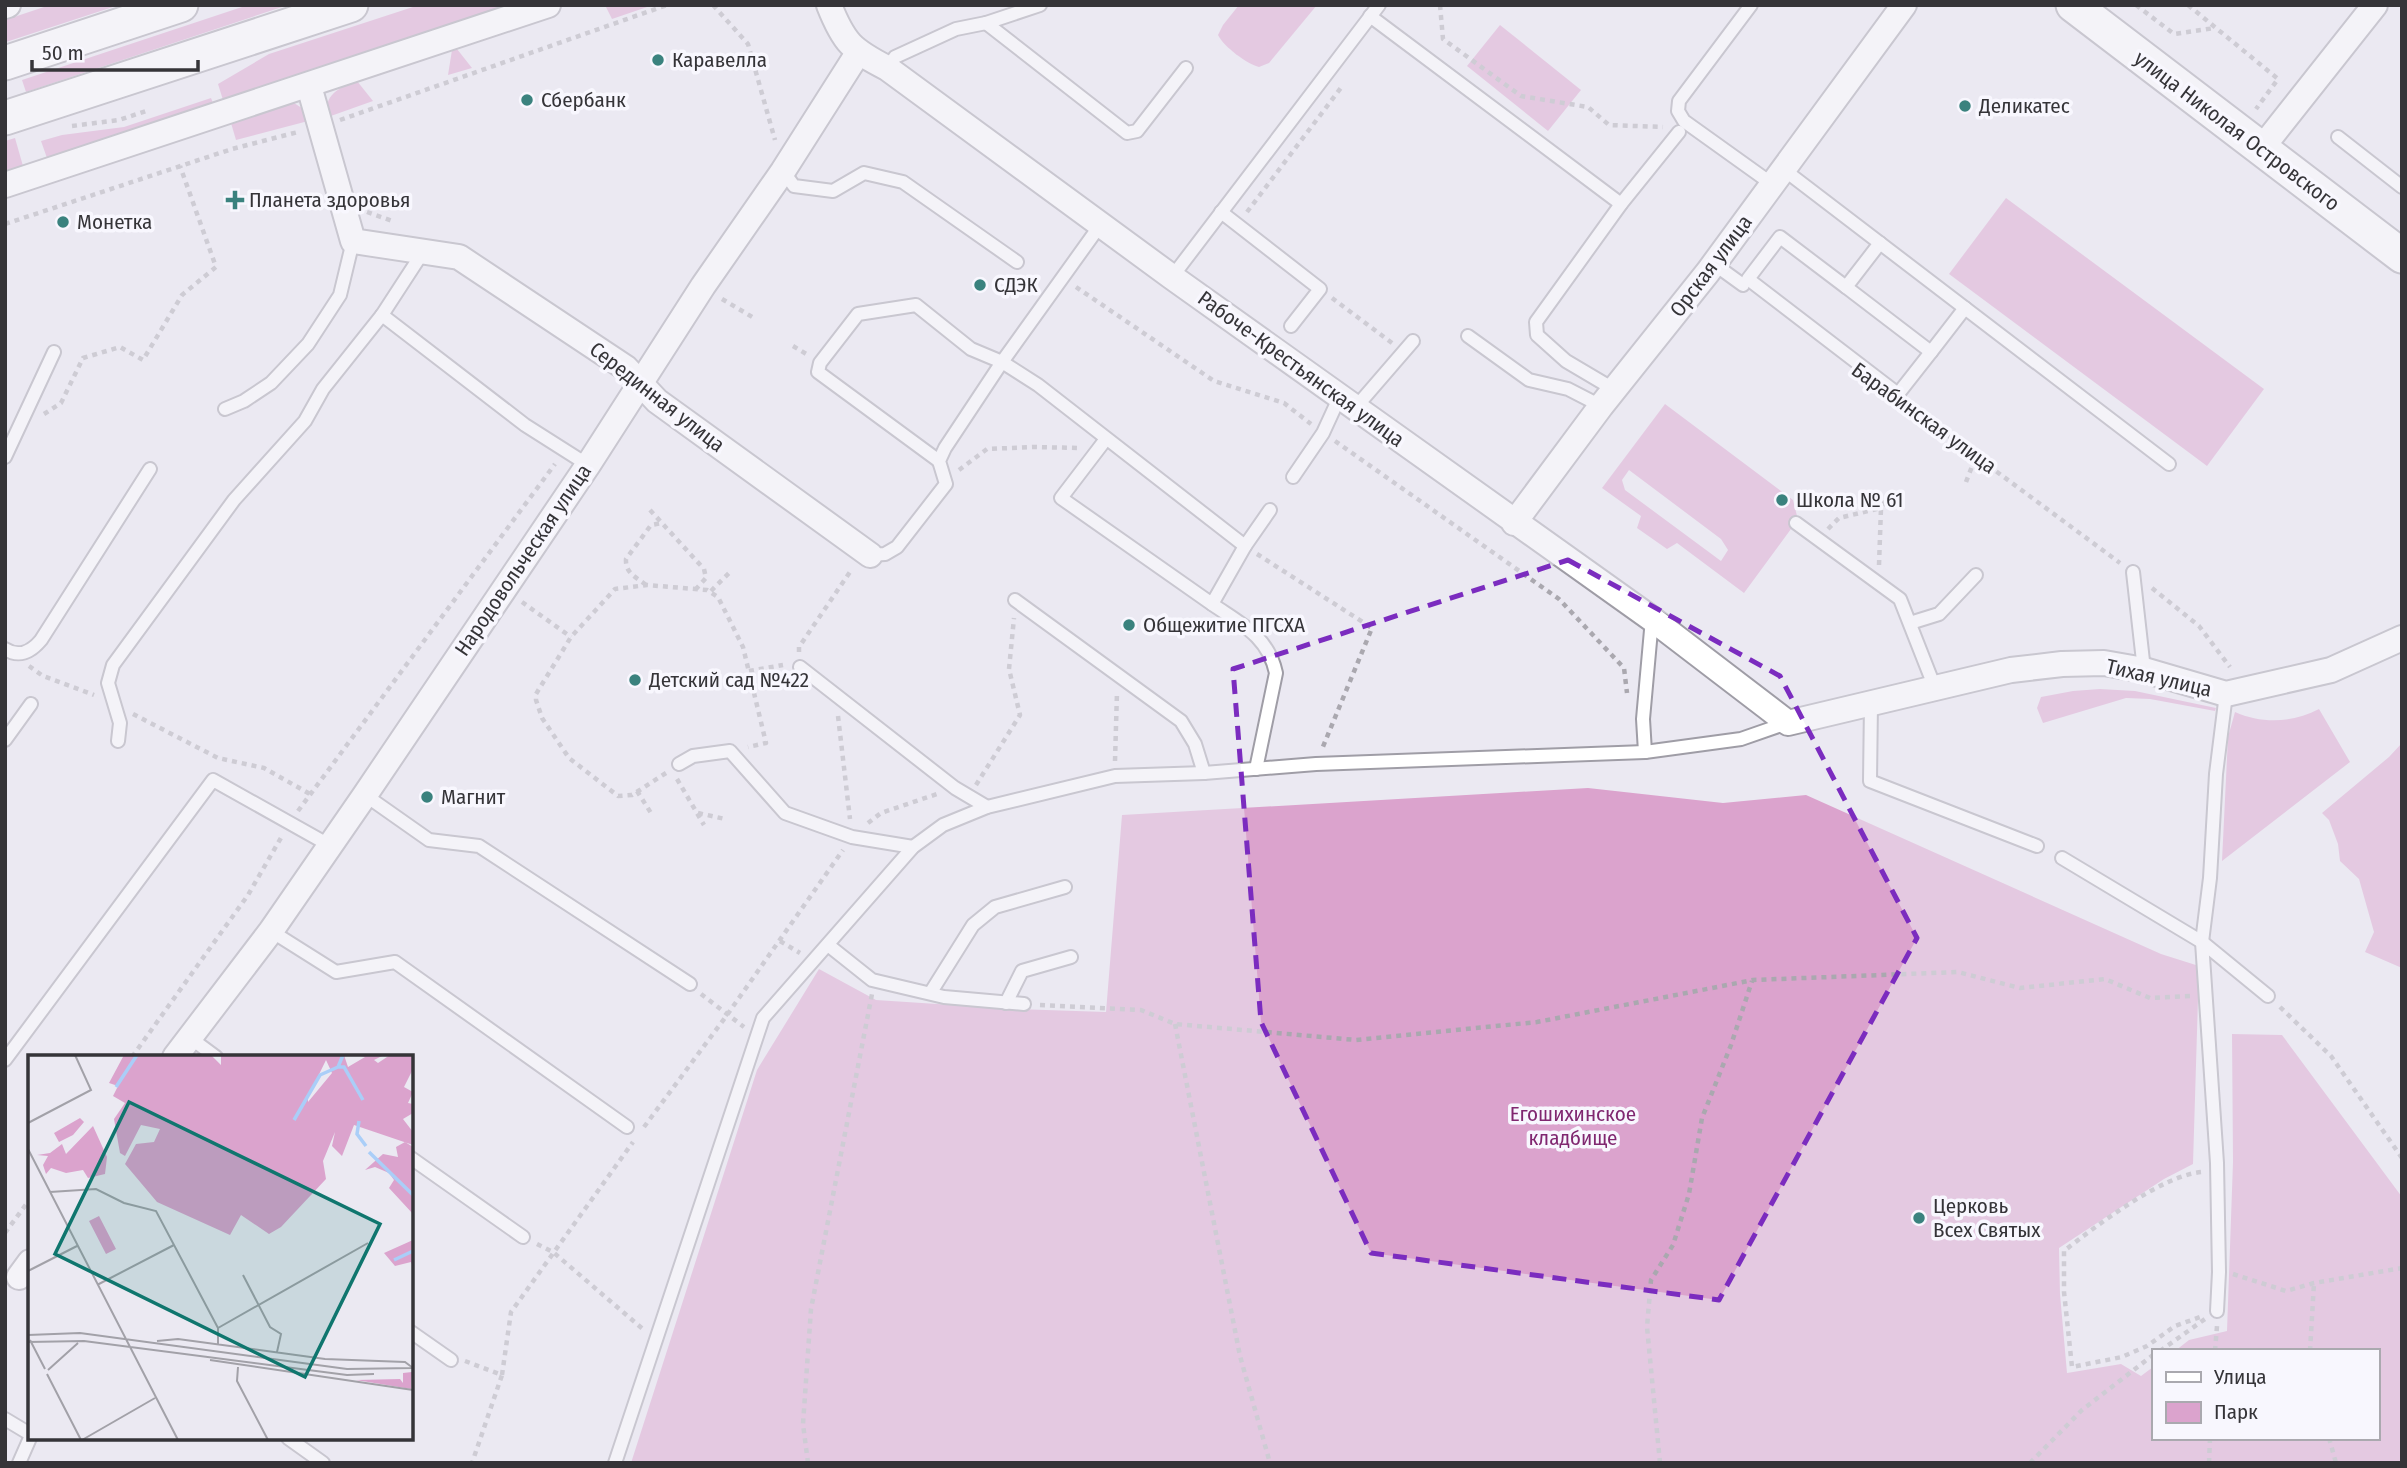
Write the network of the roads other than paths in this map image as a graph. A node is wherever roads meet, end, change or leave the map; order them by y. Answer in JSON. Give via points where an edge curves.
{"nodes":[{"id":1,"x":181,"y":5,"type":"edge"},
{"id":2,"x":351,"y":5,"type":"edge"},
{"id":3,"x":548,"y":5,"type":"edge"},
{"id":4,"x":829,"y":5,"type":"edge"},
{"id":5,"x":1041,"y":5,"type":"edge"},
{"id":6,"x":1751,"y":5,"type":"edge"},
{"id":7,"x":1904,"y":5,"type":"edge"},
{"id":8,"x":2073,"y":5,"type":"edge"},
{"id":9,"x":2375,"y":5,"type":"edge"},
{"id":10,"x":1375,"y":10,"type":"edge"},
{"id":11,"x":986,"y":23,"type":"junction"},
{"id":12,"x":858,"y":53,"type":"junction"},
{"id":13,"x":5,"y":63,"type":"edge"},
{"id":14,"x":887,"y":68,"type":"junction"},
{"id":15,"x":1186,"y":68,"type":"dead end"},
{"id":16,"x":309,"y":86,"type":"junction"},
{"id":17,"x":5,"y":118,"type":"edge"},
{"id":18,"x":1679,"y":132,"type":"road end"},
{"id":19,"x":2338,"y":137,"type":"dead end"},
{"id":20,"x":2261,"y":149,"type":"junction"},
{"id":21,"x":783,"y":171,"type":"junction"},
{"id":22,"x":1778,"y":176,"type":"junction"},
{"id":23,"x":5,"y":185,"type":"edge"},
{"id":24,"x":2402,"y":187,"type":"edge"},
{"id":25,"x":1621,"y":204,"type":"junction"},
{"id":26,"x":1221,"y":212,"type":"junction"},
{"id":27,"x":1101,"y":224,"type":"junction"},
{"id":28,"x":353,"y":241,"type":"junction"},
{"id":29,"x":1880,"y":243,"type":"junction"},
{"id":30,"x":422,"y":252,"type":"junction"},
{"id":31,"x":2402,"y":256,"type":"edge"},
{"id":32,"x":1017,"y":262,"type":"dead end"},
{"id":33,"x":1714,"y":264,"type":"junction"},
{"id":34,"x":1172,"y":277,"type":"junction"},
{"id":35,"x":1743,"y":285,"type":"dead end"},
{"id":36,"x":1846,"y":287,"type":"junction"},
{"id":37,"x":1965,"y":308,"type":"junction"},
{"id":38,"x":382,"y":314,"type":"junction"},
{"id":39,"x":1291,"y":326,"type":"dead end"},
{"id":40,"x":1468,"y":336,"type":"dead end"},
{"id":41,"x":1413,"y":341,"type":"dead end"},
{"id":42,"x":54,"y":352,"type":"dead end"},
{"id":43,"x":1931,"y":352,"type":"junction"},
{"id":44,"x":1002,"y":362,"type":"junction"},
{"id":45,"x":640,"y":384,"type":"junction"},
{"id":46,"x":1608,"y":398,"type":"junction"},
{"id":47,"x":1348,"y":401,"type":"junction"},
{"id":48,"x":225,"y":409,"type":"dead end"},
{"id":49,"x":1106,"y":439,"type":"junction"},
{"id":50,"x":5,"y":457,"type":"edge"},
{"id":51,"x":939,"y":461,"type":"junction"},
{"id":52,"x":2169,"y":464,"type":"dead end"},
{"id":53,"x":587,"y":465,"type":"junction"},
{"id":54,"x":150,"y":469,"type":"dead end"},
{"id":55,"x":1293,"y":477,"type":"dead end"},
{"id":56,"x":1270,"y":510,"type":"dead end"},
{"id":57,"x":1514,"y":523,"type":"junction"},
{"id":58,"x":1796,"y":523,"type":"dead end"},
{"id":59,"x":1245,"y":546,"type":"junction"},
{"id":60,"x":867,"y":553,"type":"joint"},
{"id":61,"x":2133,"y":572,"type":"road end"},
{"id":62,"x":1976,"y":575,"type":"dead end"},
{"id":63,"x":1015,"y":600,"type":"road end"},
{"id":64,"x":1212,"y":604,"type":"junction"},
{"id":65,"x":1652,"y":619,"type":"junction"},
{"id":66,"x":1910,"y":622,"type":"junction"},
{"id":67,"x":2402,"y":638,"type":"edge"},
{"id":68,"x":5,"y":649,"type":"edge"},
{"id":69,"x":800,"y":667,"type":"road end"},
{"id":70,"x":2144,"y":670,"type":"junction"},
{"id":71,"x":1935,"y":688,"type":"junction"},
{"id":72,"x":2226,"y":694,"type":"junction"},
{"id":73,"x":31,"y":704,"type":"dead end"},
{"id":74,"x":1871,"y":704,"type":"junction"},
{"id":75,"x":1788,"y":723,"type":"junction"},
{"id":76,"x":5,"y":740,"type":"edge"},
{"id":77,"x":117,"y":741,"type":"dead end"},
{"id":78,"x":1645,"y":752,"type":"junction"},
{"id":79,"x":678,"y":764,"type":"dead end"},
{"id":80,"x":1256,"y":769,"type":"junction"},
{"id":81,"x":1204,"y":773,"type":"junction"},
{"id":82,"x":365,"y":795,"type":"junction"},
{"id":83,"x":987,"y":807,"type":"junction"},
{"id":84,"x":329,"y":845,"type":"junction"},
{"id":85,"x":2036,"y":846,"type":"dead end"},
{"id":86,"x":913,"y":847,"type":"junction"},
{"id":87,"x":2062,"y":858,"type":"dead end"},
{"id":88,"x":1065,"y":887,"type":"dead end"},
{"id":89,"x":271,"y":930,"type":"junction"},
{"id":90,"x":2202,"y":942,"type":"junction"},
{"id":91,"x":828,"y":946,"type":"junction"},
{"id":92,"x":1071,"y":957,"type":"dead end"},
{"id":93,"x":690,"y":984,"type":"road end"},
{"id":94,"x":930,"y":992,"type":"junction"},
{"id":95,"x":2269,"y":996,"type":"road end"},
{"id":96,"x":1006,"y":1003,"type":"junction"},
{"id":97,"x":1024,"y":1004,"type":"road end"},
{"id":98,"x":182,"y":1047,"type":"edge"},
{"id":99,"x":209,"y":1055,"type":"edge"},
{"id":100,"x":5,"y":1060,"type":"edge"},
{"id":101,"x":627,"y":1127,"type":"dead end"},
{"id":102,"x":413,"y":1159,"type":"edge"},
{"id":103,"x":523,"y":1237,"type":"road end"},
{"id":104,"x":2217,"y":1311,"type":"road end"},
{"id":105,"x":413,"y":1333,"type":"edge"},
{"id":106,"x":451,"y":1360,"type":"road end"},
{"id":107,"x":5,"y":1419,"type":"edge"},
{"id":108,"x":28,"y":1435,"type":"edge"},
{"id":109,"x":28,"y":1440,"type":"edge"},
{"id":110,"x":291,"y":1440,"type":"edge"},
{"id":111,"x":19,"y":1463,"type":"edge"},
{"id":112,"x":323,"y":1463,"type":"edge"},
{"id":113,"x":615,"y":1463,"type":"edge"}],
"edges":[{"from":1,"to":13,"type":"main road"},
{"from":2,"to":17,"type":"main road"},
{"from":3,"to":16,"type":"street"},
{"from":4,"to":12,"type":"street","name":"Рабоче-Крестьянская улица","via":[[839,32]]},
{"from":5,"to":11,"type":"lane"},
{"from":6,"to":22,"type":"lane","via":[[1679,101],[1678,111],[1685,121]]},
{"from":7,"to":22,"type":"street","name":"Орская улица"},
{"from":8,"to":20,"type":"main road","name":"улица Николая Островского"},
{"from":9,"to":20,"type":"street"},
{"from":10,"to":25,"type":"lane"},
{"from":10,"to":26,"type":"lane"},
{"from":11,"to":14,"type":"lane","via":[[946,34],[895,57]]},
{"from":11,"to":15,"type":"lane","via":[[1127,134],[1137,131]]},
{"from":12,"to":14,"type":"street","name":"Рабоче-Крестьянская улица"},
{"from":12,"to":21,"type":"street","name":"Народовольческая улица"},
{"from":14,"to":27,"type":"street","name":"Рабоче-Крестьянская улица"},
{"from":16,"to":23,"type":"street"},
{"from":16,"to":28,"type":"street"},
{"from":18,"to":25,"type":"lane"},
{"from":19,"to":24,"type":"lane"},
{"from":20,"to":31,"type":"main road","name":"улица Николая Островского"},
{"from":21,"to":32,"type":"lane","via":[[794,186],[832,191],[864,173],[903,182]]},
{"from":21,"to":45,"type":"street","name":"Народовольческая улица"},
{"from":22,"to":29,"type":"lane"},
{"from":22,"to":33,"type":"street","name":"Орская улица"},
{"from":25,"to":46,"type":"lane","via":[[1535,328],[1537,335]]},
{"from":26,"to":34,"type":"lane"},
{"from":26,"to":39,"type":"lane","via":[[1320,289]]},
{"from":27,"to":34,"type":"street","name":"Рабоче-Крестьянская улица"},
{"from":27,"to":44,"type":"lane"},
{"from":28,"to":30,"type":"street","name":"Серединная улица"},
{"from":28,"to":48,"type":"lane","via":[[340,295],[307,344],[271,383]]},
{"from":29,"to":36,"type":"lane"},
{"from":29,"to":37,"type":"lane"},
{"from":30,"to":38,"type":"lane"},
{"from":30,"to":45,"type":"street","name":"Серединная улица","via":[[459,257],[626,368]]},
{"from":33,"to":35,"type":"lane"},
{"from":33,"to":46,"type":"street","name":"Орская улица"},
{"from":34,"to":47,"type":"street","name":"Рабоче-Крестьянская улица"},
{"from":36,"to":43,"type":"lane"},
{"from":36,"to":43,"type":"lane","via":[[1780,237],[1748,279],[1898,394]]},
{"from":37,"to":43,"type":"lane"},
{"from":37,"to":52,"type":"lane"},
{"from":38,"to":53,"type":"lane","via":[[526,425]]},
{"from":38,"to":77,"type":"lane","via":[[323,389],[305,421],[234,500],[113,665],[108,683],[120,723]]},
{"from":40,"to":46,"type":"lane","via":[[1529,380]]},
{"from":41,"to":47,"type":"lane"},
{"from":42,"to":50,"type":"lane"},
{"from":44,"to":49,"type":"lane"},
{"from":44,"to":51,"type":"lane"},
{"from":44,"to":51,"type":"lane","via":[[971,349],[916,304],[858,314],[820,363],[818,372]]},
{"from":45,"to":53,"type":"street","name":"Народовольческая улица"},
{"from":45,"to":60,"type":"street","name":"Серединная улица"},
{"from":46,"to":57,"type":"street","name":"Орская улица"},
{"from":47,"to":55,"type":"lane"},
{"from":47,"to":57,"type":"street","name":"Рабоче-Крестьянская улица"},
{"from":49,"to":59,"type":"lane"},
{"from":49,"to":64,"type":"lane","via":[[1061,498]]},
{"from":51,"to":60,"type":"lane","via":[[946,484],[897,547],[885,554]]},
{"from":53,"to":82,"type":"street","name":"Народовольческая улица"},
{"from":54,"to":68,"type":"lane","via":[[36,647],[23,654]]},
{"from":56,"to":59,"type":"lane"},
{"from":57,"to":65,"type":"street","name":"Рабоче-Крестьянская улица"},
{"from":58,"to":66,"type":"lane","via":[[1900,599]]},
{"from":59,"to":64,"type":"lane"},
{"from":61,"to":70,"type":"lane"},
{"from":62,"to":66,"type":"lane","via":[[1939,614]]},
{"from":63,"to":81,"type":"lane","via":[[1181,721]]},
{"from":64,"to":80,"type":"lane","via":[[1261,638],[1272,658],[1276,673]]},
{"from":65,"to":75,"type":"street","name":"Рабоче-Крестьянская улица"},
{"from":65,"to":78,"type":"lane","via":[[1643,719]]},
{"from":66,"to":71,"type":"lane"},
{"from":67,"to":72,"type":"street","name":"Тихая улица","via":[[2331,670]]},
{"from":69,"to":83,"type":"lane","via":[[955,788]]},
{"from":70,"to":71,"type":"street","name":"Тихая улица","via":[[2104,663],[2062,664],[2011,670]]},
{"from":70,"to":72,"type":"street","name":"Тихая улица"},
{"from":71,"to":74,"type":"street","name":"Тихая улица"},
{"from":72,"to":90,"type":"lane"},
{"from":73,"to":76,"type":"lane"},
{"from":74,"to":75,"type":"street","name":"Тихая улица"},
{"from":74,"to":85,"type":"lane","via":[[1870,781]]},
{"from":75,"to":78,"type":"lane","via":[[1741,739]]},
{"from":78,"to":80,"type":"lane"},
{"from":79,"to":86,"type":"lane","via":[[693,756],[730,751],[785,813],[852,837]]},
{"from":80,"to":81,"type":"lane"},
{"from":81,"to":83,"type":"lane","via":[[1115,776]]},
{"from":82,"to":84,"type":"street","name":"Народовольческая улица"},
{"from":82,"to":93,"type":"lane","via":[[429,840],[479,846]]},
{"from":83,"to":86,"type":"lane","via":[[943,825]]},
{"from":84,"to":89,"type":"street","name":"Народовольческая улица"},
{"from":84,"to":100,"type":"lane","via":[[214,780]]},
{"from":86,"to":91,"type":"lane"},
{"from":87,"to":90,"type":"lane"},
{"from":88,"to":94,"type":"lane","via":[[995,907],[973,925]]},
{"from":89,"to":98,"type":"street","name":"Народовольческая улица"},
{"from":89,"to":101,"type":"lane","via":[[336,972],[396,962]]},
{"from":90,"to":95,"type":"lane"},
{"from":90,"to":104,"type":"lane","via":[[2217,1170]]},
{"from":91,"to":94,"type":"lane","via":[[872,980]]},
{"from":91,"to":113,"type":"lane","via":[[763,1018]]},
{"from":92,"to":96,"type":"lane","via":[[1022,971]]},
{"from":94,"to":96,"type":"lane"},
{"from":96,"to":97,"type":"lane"},
{"from":98,"to":99,"type":"lane"},
{"from":102,"to":103,"type":"lane"},
{"from":105,"to":106,"type":"lane"},
{"from":107,"to":108,"type":"lane"},
{"from":109,"to":111,"type":"lane"},
{"from":110,"to":112,"type":"lane"}]}
